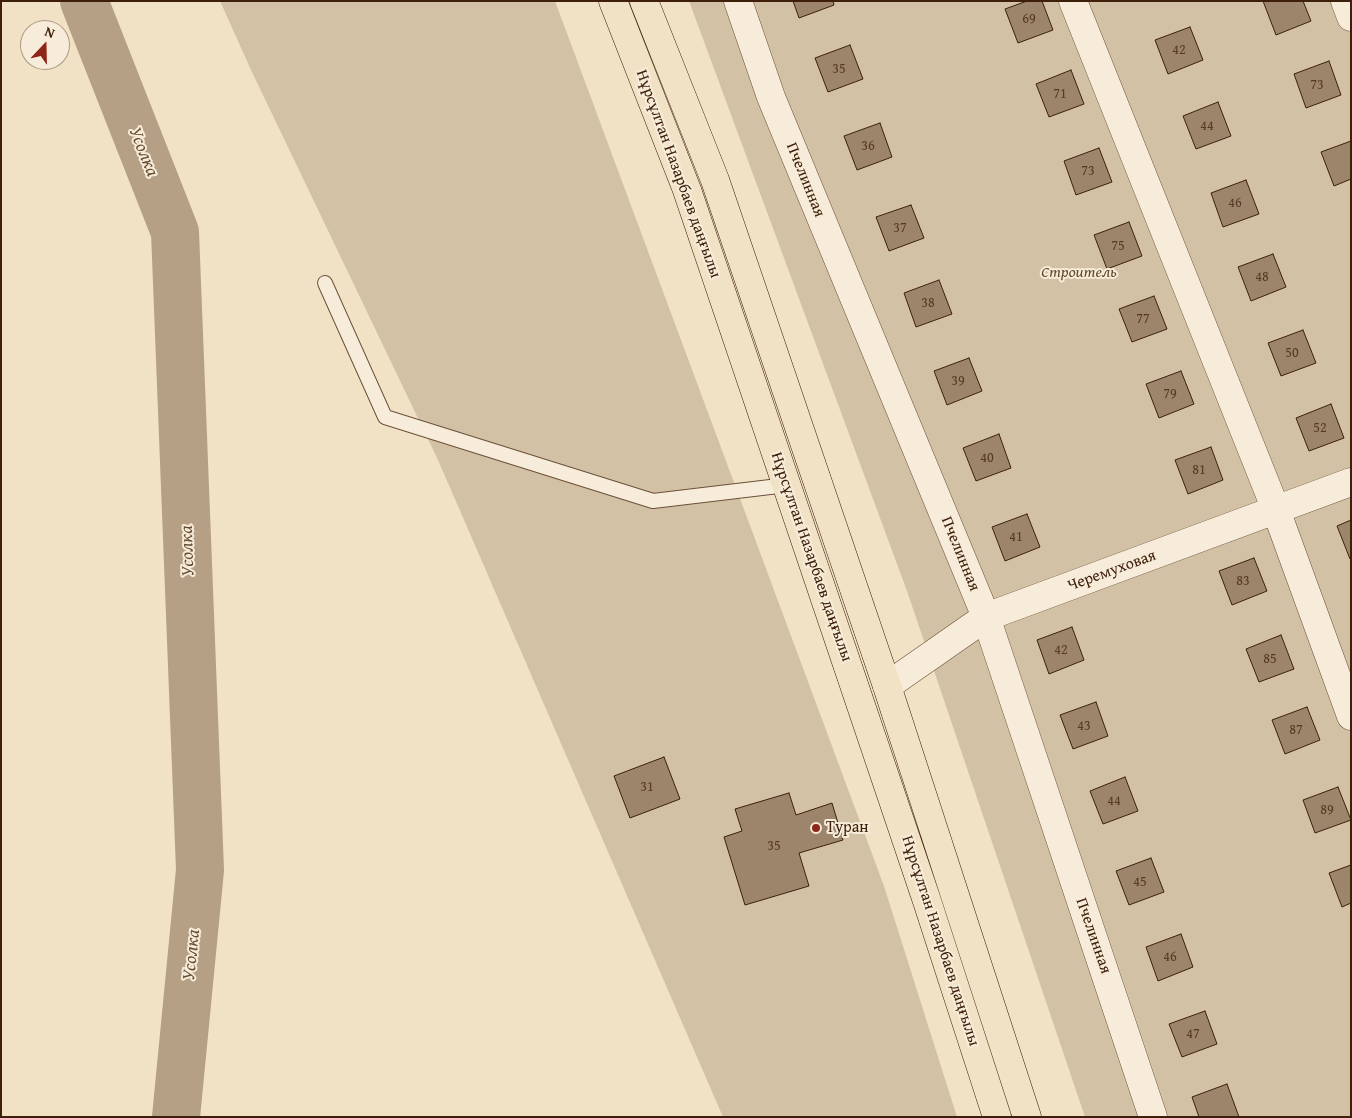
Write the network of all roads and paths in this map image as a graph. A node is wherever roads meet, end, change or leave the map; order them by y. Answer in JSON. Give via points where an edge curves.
{"nodes":[{"id":1,"x":613,"y":1,"type":"edge"},
{"id":2,"x":644,"y":1,"type":"edge"},
{"id":3,"x":738,"y":1,"type":"edge"},
{"id":4,"x":1073,"y":1,"type":"edge"},
{"id":5,"x":1345,"y":1,"type":"edge"},
{"id":6,"x":1351,"y":17,"type":"edge"},
{"id":7,"x":325,"y":283,"type":"dead end"},
{"id":8,"x":1351,"y":482,"type":"edge"},
{"id":9,"x":787,"y":485,"type":"junction"},
{"id":10,"x":1276,"y":510,"type":"junction"},
{"id":11,"x":986,"y":617,"type":"junction"},
{"id":12,"x":886,"y":686,"type":"junction"},
{"id":13,"x":1351,"y":716,"type":"edge"},
{"id":14,"x":997,"y":1117,"type":"edge"},
{"id":15,"x":1028,"y":1117,"type":"edge"},
{"id":16,"x":1153,"y":1117,"type":"edge"}],
"edges":[{"from":1,"to":9,"type":"main road","name":"Нұрсұлтан Назарбаев даңғылы","via":[[687,190]]},
{"from":2,"to":12,"type":"main road","name":"Нұрсұлтан Назарбаев даңғылы","via":[[715,180]]},
{"from":3,"to":11,"type":"street","name":"Пчелинная","via":[[771,97]]},
{"from":4,"to":10,"type":"street"},
{"from":5,"to":6,"type":"street"},
{"from":7,"to":9,"type":"lane","via":[[385,417],[653,501]]},
{"from":8,"to":10,"type":"street","name":"Черемуховая"},
{"from":9,"to":14,"type":"main road","name":"Нұрсұлтан Назарбаев даңғылы"},
{"from":10,"to":11,"type":"street","name":"Черемуховая"},
{"from":10,"to":13,"type":"street"},
{"from":11,"to":12,"type":"street","name":"Черемуховая"},
{"from":11,"to":16,"type":"street","name":"Пчелинная"},
{"from":12,"to":15,"type":"main road","name":"Нұрсұлтан Назарбаев даңғылы"}]}
